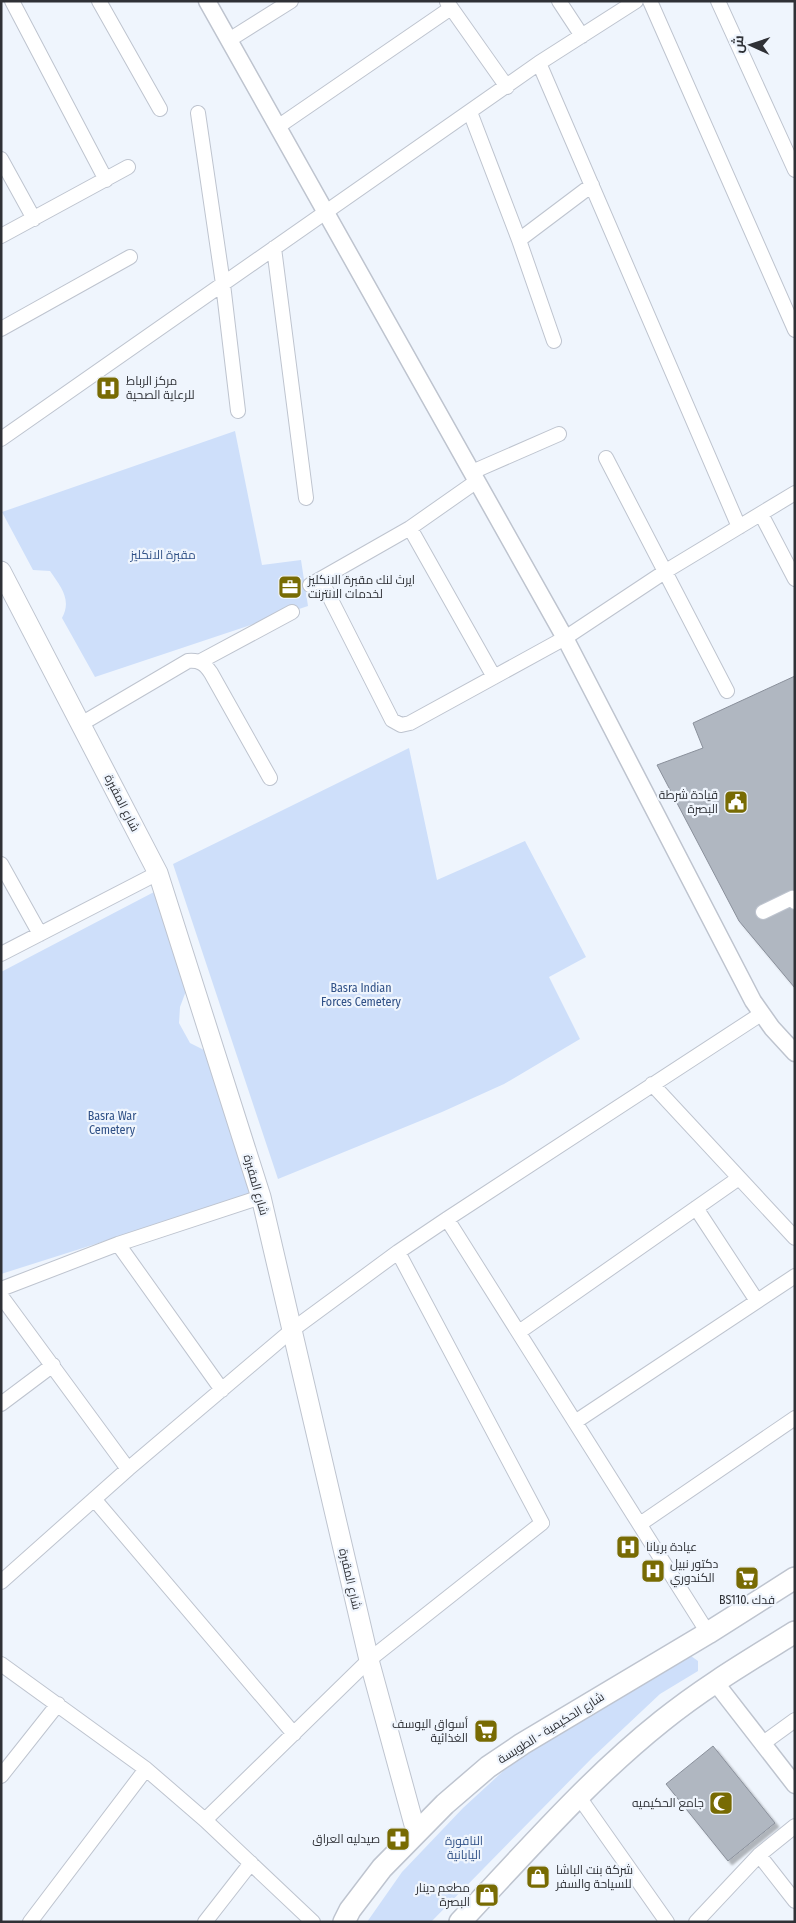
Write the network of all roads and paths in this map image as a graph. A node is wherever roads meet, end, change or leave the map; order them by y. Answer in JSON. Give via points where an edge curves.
{"nodes":[{"id":1,"x":12,"y":1,"type":"edge"},
{"id":2,"x":99,"y":1,"type":"edge"},
{"id":3,"x":207,"y":1,"type":"edge"},
{"id":4,"x":291,"y":1,"type":"edge"},
{"id":5,"x":559,"y":1,"type":"edge"},
{"id":6,"x":636,"y":1,"type":"edge"},
{"id":7,"x":650,"y":1,"type":"edge"},
{"id":8,"x":718,"y":1,"type":"edge"},
{"id":9,"x":449,"y":5,"type":"edge"},
{"id":10,"x":582,"y":36,"type":"junction"},
{"id":11,"x":229,"y":40,"type":"junction"},
{"id":12,"x":539,"y":63,"type":"junction"},
{"id":13,"x":507,"y":87,"type":"junction"},
{"id":14,"x":160,"y":109,"type":"dead end"},
{"id":15,"x":470,"y":112,"type":"junction"},
{"id":16,"x":198,"y":113,"type":"dead end"},
{"id":17,"x":279,"y":126,"type":"junction"},
{"id":18,"x":1,"y":159,"type":"edge"},
{"id":19,"x":128,"y":167,"type":"dead end"},
{"id":20,"x":795,"y":170,"type":"edge"},
{"id":21,"x":106,"y":180,"type":"junction"},
{"id":22,"x":592,"y":185,"type":"junction"},
{"id":23,"x":326,"y":211,"type":"junction"},
{"id":24,"x":34,"y":219,"type":"junction"},
{"id":25,"x":1,"y":236,"type":"edge"},
{"id":26,"x":519,"y":240,"type":"junction"},
{"id":27,"x":274,"y":248,"type":"junction"},
{"id":28,"x":130,"y":257,"type":"dead end"},
{"id":29,"x":223,"y":284,"type":"junction"},
{"id":30,"x":1,"y":329,"type":"edge"},
{"id":31,"x":795,"y":330,"type":"edge"},
{"id":32,"x":554,"y":341,"type":"dead end"},
{"id":33,"x":238,"y":411,"type":"dead end"},
{"id":34,"x":559,"y":434,"type":"dead end"},
{"id":35,"x":1,"y":439,"type":"edge"},
{"id":36,"x":606,"y":458,"type":"dead end"},
{"id":37,"x":474,"y":477,"type":"junction"},
{"id":38,"x":795,"y":493,"type":"edge"},
{"id":39,"x":306,"y":498,"type":"dead end"},
{"id":40,"x":761,"y":514,"type":"junction"},
{"id":41,"x":739,"y":527,"type":"junction"},
{"id":42,"x":410,"y":528,"type":"junction"},
{"id":43,"x":1,"y":571,"type":"edge"},
{"id":44,"x":666,"y":572,"type":"junction"},
{"id":45,"x":795,"y":579,"type":"edge"},
{"id":46,"x":292,"y":612,"type":"dead end"},
{"id":47,"x":564,"y":638,"type":"junction"},
{"id":48,"x":199,"y":662,"type":"junction"},
{"id":49,"x":494,"y":677,"type":"junction"},
{"id":50,"x":727,"y":691,"type":"dead end"},
{"id":51,"x":81,"y":724,"type":"junction"},
{"id":52,"x":270,"y":778,"type":"dead end"},
{"id":53,"x":1,"y":864,"type":"edge"},
{"id":54,"x":158,"y":874,"type":"junction"},
{"id":55,"x":794,"y":899,"type":"edge"},
{"id":56,"x":763,"y":912,"type":"dead end"},
{"id":57,"x":40,"y":934,"type":"junction"},
{"id":58,"x":1,"y":954,"type":"edge"},
{"id":59,"x":761,"y":1014,"type":"junction"},
{"id":60,"x":795,"y":1053,"type":"edge"},
{"id":61,"x":652,"y":1084,"type":"junction"},
{"id":62,"x":739,"y":1178,"type":"junction"},
{"id":63,"x":261,"y":1197,"type":"junction"},
{"id":64,"x":696,"y":1208,"type":"junction"},
{"id":65,"x":447,"y":1219,"type":"junction"},
{"id":66,"x":795,"y":1238,"type":"edge"},
{"id":67,"x":118,"y":1244,"type":"junction"},
{"id":68,"x":398,"y":1252,"type":"junction"},
{"id":69,"x":795,"y":1276,"type":"edge"},
{"id":70,"x":1,"y":1290,"type":"edge"},
{"id":71,"x":1,"y":1296,"type":"edge"},
{"id":72,"x":757,"y":1301,"type":"junction"},
{"id":73,"x":292,"y":1330,"type":"junction"},
{"id":74,"x":518,"y":1332,"type":"junction"},
{"id":75,"x":53,"y":1365,"type":"junction"},
{"id":76,"x":222,"y":1390,"type":"junction"},
{"id":77,"x":1,"y":1404,"type":"edge"},
{"id":78,"x":795,"y":1418,"type":"edge"},
{"id":79,"x":576,"y":1422,"type":"junction"},
{"id":80,"x":128,"y":1469,"type":"junction"},
{"id":81,"x":94,"y":1499,"type":"junction"},
{"id":82,"x":640,"y":1524,"type":"junction"},
{"id":83,"x":795,"y":1578,"type":"edge"},
{"id":84,"x":1,"y":1582,"type":"edge"},
{"id":85,"x":795,"y":1632,"type":"edge"},
{"id":86,"x":708,"y":1634,"type":"junction"},
{"id":87,"x":369,"y":1660,"type":"junction"},
{"id":88,"x":1,"y":1664,"type":"edge"},
{"id":89,"x":715,"y":1682,"type":"junction"},
{"id":90,"x":58,"y":1704,"type":"junction"},
{"id":91,"x":795,"y":1720,"type":"edge"},
{"id":92,"x":294,"y":1734,"type":"junction"},
{"id":93,"x":762,"y":1744,"type":"junction"},
{"id":94,"x":146,"y":1768,"type":"junction"},
{"id":95,"x":1,"y":1776,"type":"edge"},
{"id":96,"x":795,"y":1785,"type":"edge"},
{"id":97,"x":579,"y":1796,"type":"junction"},
{"id":98,"x":205,"y":1820,"type":"junction"},
{"id":99,"x":795,"y":1826,"type":"edge"},
{"id":100,"x":416,"y":1832,"type":"junction"},
{"id":101,"x":759,"y":1855,"type":"junction"},
{"id":102,"x":251,"y":1863,"type":"junction"},
{"id":103,"x":795,"y":1901,"type":"edge"},
{"id":104,"x":30,"y":1922,"type":"edge"},
{"id":105,"x":205,"y":1922,"type":"edge"},
{"id":106,"x":312,"y":1922,"type":"edge"},
{"id":107,"x":344,"y":1922,"type":"edge"},
{"id":108,"x":460,"y":1922,"type":"edge"},
{"id":109,"x":667,"y":1922,"type":"edge"},
{"id":110,"x":696,"y":1922,"type":"edge"}],
"edges":[{"from":1,"to":21,"type":"street"},
{"from":2,"to":14,"type":"street"},
{"from":3,"to":11,"type":"street"},
{"from":4,"to":11,"type":"street"},
{"from":5,"to":10,"type":"street"},
{"from":6,"to":10,"type":"street"},
{"from":7,"to":31,"type":"street"},
{"from":8,"to":20,"type":"street"},
{"from":9,"to":13,"type":"street"},
{"from":9,"to":17,"type":"street"},
{"from":10,"to":12,"type":"street"},
{"from":11,"to":17,"type":"street"},
{"from":12,"to":13,"type":"street"},
{"from":12,"to":22,"type":"street"},
{"from":13,"to":15,"type":"street"},
{"from":15,"to":23,"type":"street"},
{"from":15,"to":26,"type":"street"},
{"from":16,"to":29,"type":"street"},
{"from":17,"to":23,"type":"street"},
{"from":18,"to":24,"type":"street"},
{"from":19,"to":21,"type":"street"},
{"from":21,"to":24,"type":"street"},
{"from":22,"to":26,"type":"street"},
{"from":22,"to":41,"type":"street"},
{"from":23,"to":27,"type":"street"},
{"from":23,"to":37,"type":"street"},
{"from":24,"to":25,"type":"street"},
{"from":26,"to":32,"type":"street"},
{"from":27,"to":29,"type":"street"},
{"from":27,"to":39,"type":"street"},
{"from":28,"to":30,"type":"street"},
{"from":29,"to":33,"type":"street"},
{"from":29,"to":35,"type":"street"},
{"from":34,"to":37,"type":"street"},
{"from":36,"to":44,"type":"street"},
{"from":37,"to":42,"type":"street"},
{"from":37,"to":47,"type":"street"},
{"from":38,"to":40,"type":"street"},
{"from":40,"to":41,"type":"street"},
{"from":40,"to":45,"type":"street"},
{"from":41,"to":44,"type":"street"},
{"from":42,"to":49,"type":"street"},
{"from":42,"to":49,"type":"street","via":[[316,582],[392,720],[410,723]]},
{"from":43,"to":51,"type":"main road","name":"شارع المقبرة"},
{"from":44,"to":47,"type":"street"},
{"from":44,"to":50,"type":"street"},
{"from":46,"to":48,"type":"street"},
{"from":47,"to":49,"type":"street"},
{"from":47,"to":59,"type":"street"},
{"from":48,"to":51,"type":"street","via":[[188,661]]},
{"from":48,"to":52,"type":"street","via":[[206,665],[211,673]]},
{"from":51,"to":54,"type":"main road","name":"شارع المقبرة"},
{"from":53,"to":57,"type":"street"},
{"from":54,"to":57,"type":"street"},
{"from":54,"to":63,"type":"main road","name":"شارع المقبرة"},
{"from":55,"to":56,"type":"street"},
{"from":57,"to":58,"type":"street"},
{"from":59,"to":60,"type":"street"},
{"from":59,"to":61,"type":"street"},
{"from":61,"to":62,"type":"street"},
{"from":61,"to":65,"type":"street"},
{"from":62,"to":64,"type":"street"},
{"from":62,"to":66,"type":"street"},
{"from":63,"to":67,"type":"street"},
{"from":63,"to":73,"type":"main road","name":"شارع المقبرة"},
{"from":64,"to":72,"type":"street"},
{"from":64,"to":74,"type":"street"},
{"from":65,"to":68,"type":"street"},
{"from":65,"to":74,"type":"street"},
{"from":67,"to":70,"type":"street"},
{"from":67,"to":76,"type":"street"},
{"from":68,"to":73,"type":"street"},
{"from":68,"to":87,"type":"street","via":[[542,1523]]},
{"from":69,"to":72,"type":"street"},
{"from":71,"to":75,"type":"street"},
{"from":72,"to":79,"type":"street"},
{"from":73,"to":76,"type":"street"},
{"from":73,"to":87,"type":"main road","name":"شارع المقبرة"},
{"from":74,"to":79,"type":"street"},
{"from":75,"to":77,"type":"street"},
{"from":75,"to":80,"type":"street"},
{"from":76,"to":80,"type":"street"},
{"from":78,"to":82,"type":"street"},
{"from":79,"to":82,"type":"street"},
{"from":80,"to":81,"type":"street"},
{"from":81,"to":84,"type":"street"},
{"from":81,"to":92,"type":"street"},
{"from":82,"to":86,"type":"street"},
{"from":83,"to":86,"type":"main road","name":"شارع الحكيمية - الطويسة"},
{"from":85,"to":89,"type":"main road"},
{"from":86,"to":100,"type":"main road","name":"شارع الحكيمية - الطويسة","via":[[488,1767]]},
{"from":87,"to":92,"type":"street"},
{"from":87,"to":100,"type":"main road","name":"شارع المقبرة"},
{"from":88,"to":90,"type":"street"},
{"from":89,"to":93,"type":"street"},
{"from":89,"to":97,"type":"main road","via":[[662,1720]]},
{"from":90,"to":94,"type":"street"},
{"from":90,"to":95,"type":"street"},
{"from":91,"to":93,"type":"street"},
{"from":92,"to":98,"type":"street"},
{"from":93,"to":96,"type":"street"},
{"from":94,"to":98,"type":"street"},
{"from":94,"to":104,"type":"street"},
{"from":97,"to":108,"type":"main road"},
{"from":97,"to":109,"type":"street"},
{"from":98,"to":102,"type":"street"},
{"from":99,"to":101,"type":"street"},
{"from":100,"to":107,"type":"main road","name":"شارع الحكيمية - الطويسة","via":[[382,1868]]},
{"from":101,"to":103,"type":"street"},
{"from":101,"to":110,"type":"street"},
{"from":102,"to":105,"type":"street"},
{"from":102,"to":106,"type":"street"}]}
